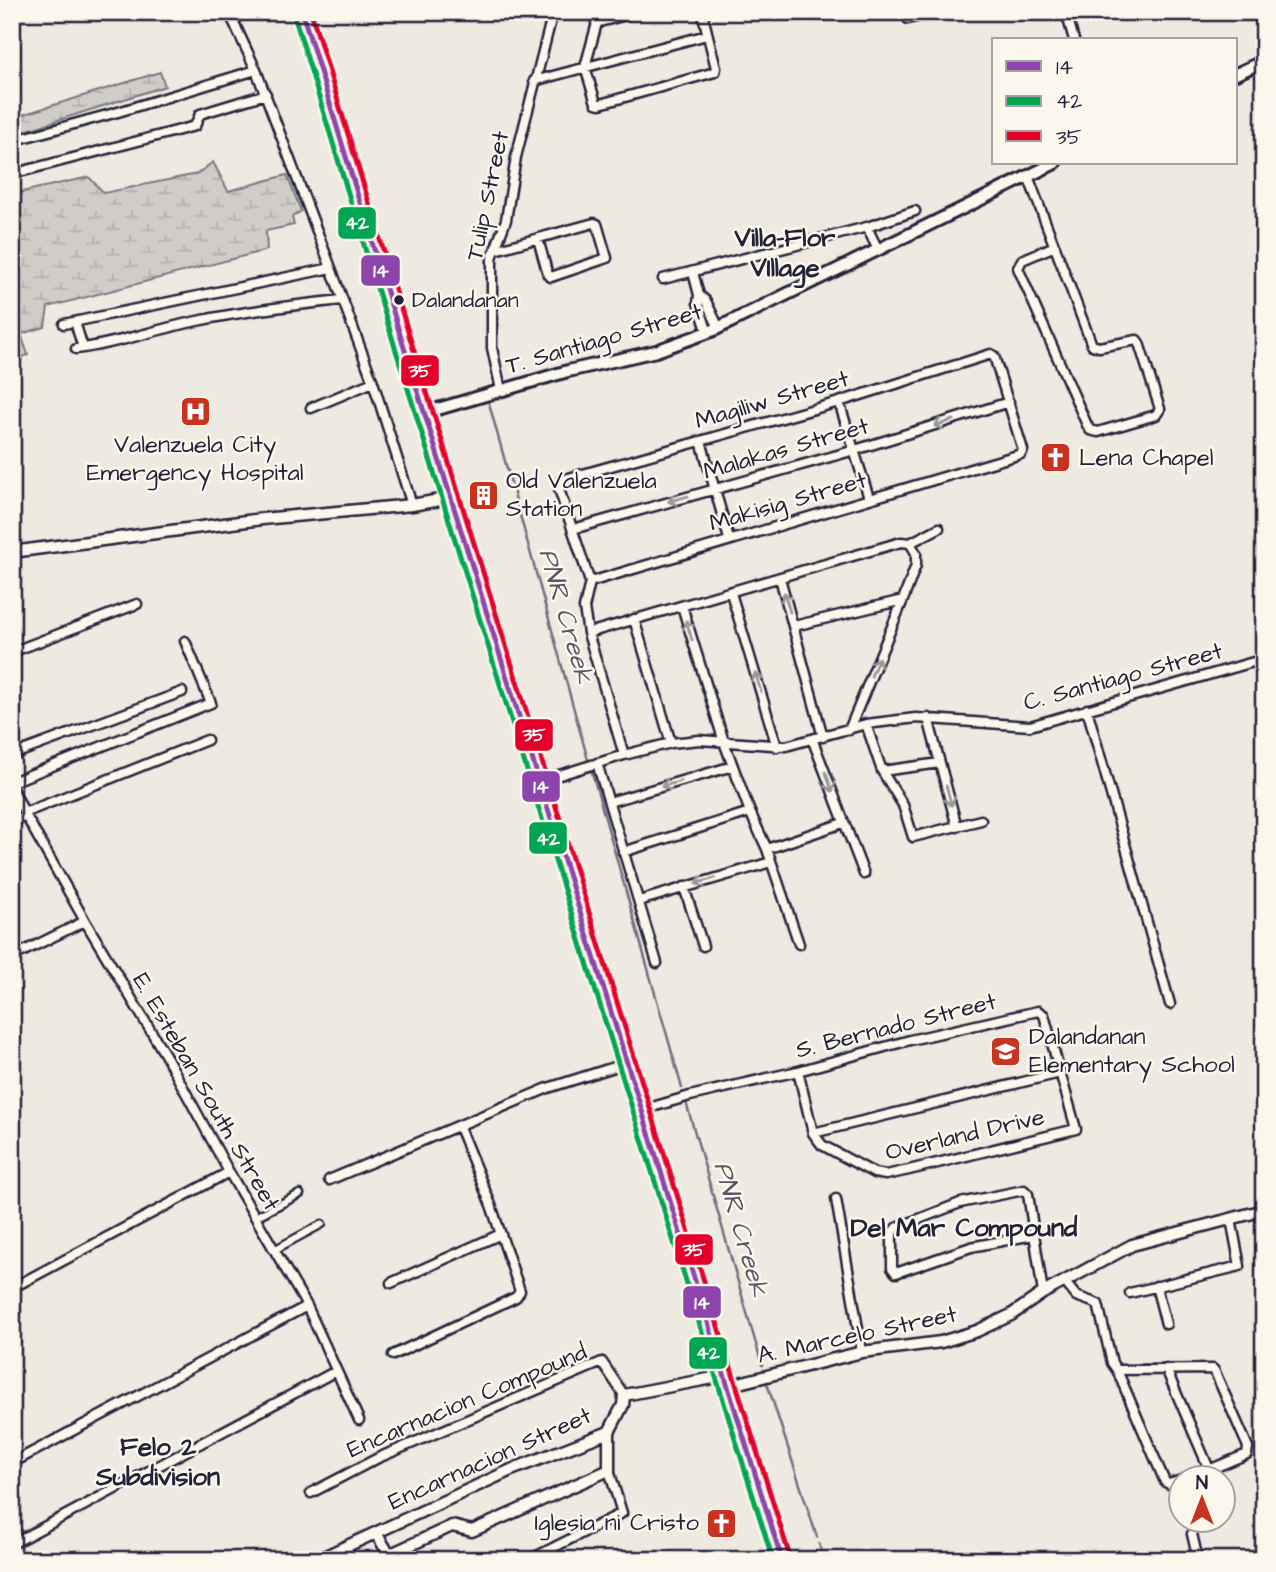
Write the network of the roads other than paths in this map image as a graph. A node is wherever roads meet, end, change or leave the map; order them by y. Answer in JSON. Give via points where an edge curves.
{"nodes":[{"id":1,"x":229,"y":12,"type":"edge"},
{"id":2,"x":302,"y":12,"type":"edge"},
{"id":3,"x":552,"y":12,"type":"edge"},
{"id":4,"x":600,"y":12,"type":"edge"},
{"id":5,"x":637,"y":12,"type":"edge"},
{"id":6,"x":702,"y":12,"type":"edge"},
{"id":7,"x":934,"y":12,"type":"edge"},
{"id":8,"x":1066,"y":12,"type":"edge"},
{"id":9,"x":907,"y":16,"type":"edge"},
{"id":10,"x":597,"y":23,"type":"junction"},
{"id":11,"x":707,"y":35,"type":"junction"},
{"id":12,"x":1073,"y":38,"type":"edge"},
{"id":13,"x":1264,"y":61,"type":"edge"},
{"id":14,"x":585,"y":67,"type":"junction"},
{"id":15,"x":256,"y":70,"type":"junction"},
{"id":16,"x":1238,"y":73,"type":"edge"},
{"id":17,"x":534,"y":81,"type":"junction"},
{"id":18,"x":266,"y":94,"type":"junction"},
{"id":19,"x":12,"y":141,"type":"edge"},
{"id":20,"x":1053,"y":164,"type":"edge"},
{"id":21,"x":12,"y":174,"type":"edge"},
{"id":22,"x":1028,"y":176,"type":"junction"},
{"id":23,"x":915,"y":211,"type":"dead end"},
{"id":24,"x":867,"y":227,"type":"junction"},
{"id":25,"x":538,"y":239,"type":"junction"},
{"id":26,"x":1055,"y":246,"type":"junction"},
{"id":27,"x":495,"y":250,"type":"junction"},
{"id":28,"x":878,"y":250,"type":"junction"},
{"id":29,"x":331,"y":268,"type":"junction"},
{"id":30,"x":694,"y":272,"type":"junction"},
{"id":31,"x":663,"y":279,"type":"dead end"},
{"id":32,"x":342,"y":300,"type":"junction"},
{"id":33,"x":75,"y":322,"type":"junction"},
{"id":34,"x":64,"y":324,"type":"dead end"},
{"id":35,"x":713,"y":330,"type":"junction"},
{"id":36,"x":373,"y":382,"type":"junction"},
{"id":37,"x":501,"y":390,"type":"junction"},
{"id":38,"x":839,"y":402,"type":"junction"},
{"id":39,"x":1009,"y":402,"type":"junction"},
{"id":40,"x":311,"y":408,"type":"dead end"},
{"id":41,"x":424,"y":413,"type":"junction"},
{"id":42,"x":701,"y":441,"type":"junction"},
{"id":43,"x":855,"y":450,"type":"junction"},
{"id":44,"x":715,"y":488,"type":"junction"},
{"id":45,"x":451,"y":498,"type":"junction"},
{"id":46,"x":869,"y":498,"type":"junction"},
{"id":47,"x":412,"y":505,"type":"junction"},
{"id":48,"x":939,"y":528,"type":"dead end"},
{"id":49,"x":573,"y":529,"type":"junction"},
{"id":50,"x":729,"y":539,"type":"junction"},
{"id":51,"x":910,"y":543,"type":"junction"},
{"id":52,"x":12,"y":552,"type":"edge"},
{"id":53,"x":780,"y":579,"type":"junction"},
{"id":54,"x":590,"y":582,"type":"junction"},
{"id":55,"x":731,"y":593,"type":"junction"},
{"id":56,"x":903,"y":600,"type":"junction"},
{"id":57,"x":137,"y":604,"type":"dead end"},
{"id":58,"x":682,"y":606,"type":"junction"},
{"id":59,"x":634,"y":620,"type":"junction"},
{"id":60,"x":794,"y":626,"type":"junction"},
{"id":61,"x":588,"y":633,"type":"junction"},
{"id":62,"x":186,"y":641,"type":"dead end"},
{"id":63,"x":12,"y":652,"type":"edge"},
{"id":64,"x":1264,"y":659,"type":"edge"},
{"id":65,"x":182,"y":692,"type":"dead end"},
{"id":66,"x":1087,"y":709,"type":"junction"},
{"id":67,"x":928,"y":718,"type":"junction"},
{"id":68,"x":866,"y":724,"type":"junction"},
{"id":69,"x":849,"y":730,"type":"junction"},
{"id":70,"x":823,"y":737,"type":"junction"},
{"id":71,"x":207,"y":740,"type":"dead end"},
{"id":72,"x":813,"y":741,"type":"junction"},
{"id":73,"x":724,"y":742,"type":"junction"},
{"id":74,"x":671,"y":743,"type":"junction"},
{"id":75,"x":777,"y":747,"type":"junction"},
{"id":76,"x":12,"y":755,"type":"edge"},
{"id":77,"x":624,"y":755,"type":"junction"},
{"id":78,"x":597,"y":763,"type":"junction"},
{"id":79,"x":940,"y":763,"type":"junction"},
{"id":80,"x":733,"y":766,"type":"junction"},
{"id":81,"x":882,"y":771,"type":"junction"},
{"id":82,"x":540,"y":781,"type":"junction"},
{"id":83,"x":12,"y":782,"type":"edge"},
{"id":84,"x":12,"y":788,"type":"edge"},
{"id":85,"x":610,"y":802,"type":"junction"},
{"id":86,"x":750,"y":812,"type":"junction"},
{"id":87,"x":25,"y":815,"type":"junction"},
{"id":88,"x":981,"y":820,"type":"dead end"},
{"id":89,"x":12,"y":822,"type":"edge"},
{"id":90,"x":843,"y":823,"type":"junction"},
{"id":91,"x":957,"y":827,"type":"junction"},
{"id":92,"x":767,"y":849,"type":"junction"},
{"id":93,"x":623,"y":852,"type":"junction"},
{"id":94,"x":771,"y":863,"type":"junction"},
{"id":95,"x":864,"y":874,"type":"dead end"},
{"id":96,"x":684,"y":887,"type":"junction"},
{"id":97,"x":639,"y":901,"type":"junction"},
{"id":98,"x":85,"y":921,"type":"junction"},
{"id":99,"x":799,"y":944,"type":"dead end"},
{"id":100,"x":703,"y":947,"type":"dead end"},
{"id":101,"x":18,"y":954,"type":"dead end"},
{"id":102,"x":657,"y":963,"type":"dead end"},
{"id":103,"x":1170,"y":1004,"type":"dead end"},
{"id":104,"x":627,"y":1063,"type":"junction"},
{"id":105,"x":798,"y":1071,"type":"junction"},
{"id":106,"x":1060,"y":1073,"type":"junction"},
{"id":107,"x":642,"y":1110,"type":"junction"},
{"id":108,"x":459,"y":1127,"type":"junction"},
{"id":109,"x":1076,"y":1129,"type":"joint"},
{"id":110,"x":813,"y":1133,"type":"junction"},
{"id":111,"x":229,"y":1172,"type":"junction"},
{"id":112,"x":329,"y":1181,"type":"dead end"},
{"id":113,"x":300,"y":1194,"type":"dead end"},
{"id":114,"x":836,"y":1199,"type":"dead end"},
{"id":115,"x":1264,"y":1210,"type":"edge"},
{"id":116,"x":255,"y":1217,"type":"junction"},
{"id":117,"x":1231,"y":1219,"type":"junction"},
{"id":118,"x":322,"y":1224,"type":"dead end"},
{"id":119,"x":501,"y":1234,"type":"junction"},
{"id":120,"x":1033,"y":1235,"type":"junction"},
{"id":121,"x":274,"y":1250,"type":"junction"},
{"id":122,"x":1064,"y":1281,"type":"junction"},
{"id":123,"x":391,"y":1283,"type":"dead end"},
{"id":124,"x":1156,"y":1286,"type":"junction"},
{"id":125,"x":12,"y":1288,"type":"edge"},
{"id":126,"x":1043,"y":1293,"type":"junction"},
{"id":127,"x":1130,"y":1293,"type":"dead end"},
{"id":128,"x":307,"y":1306,"type":"junction"},
{"id":129,"x":1166,"y":1324,"type":"dead end"},
{"id":130,"x":862,"y":1352,"type":"junction"},
{"id":131,"x":393,"y":1355,"type":"dead end"},
{"id":132,"x":1166,"y":1369,"type":"junction"},
{"id":133,"x":1117,"y":1370,"type":"junction"},
{"id":134,"x":336,"y":1371,"type":"junction"},
{"id":135,"x":726,"y":1381,"type":"junction"},
{"id":136,"x":624,"y":1395,"type":"junction"},
{"id":137,"x":359,"y":1420,"type":"dead end"},
{"id":138,"x":608,"y":1432,"type":"junction"},
{"id":139,"x":12,"y":1463,"type":"edge"},
{"id":140,"x":1207,"y":1464,"type":"edge"},
{"id":141,"x":1225,"y":1464,"type":"edge"},
{"id":142,"x":608,"y":1470,"type":"junction"},
{"id":143,"x":1168,"y":1484,"type":"edge"},
{"id":144,"x":311,"y":1493,"type":"dead end"},
{"id":145,"x":376,"y":1533,"type":"junction"},
{"id":146,"x":1192,"y":1534,"type":"dead end"},
{"id":147,"x":12,"y":1544,"type":"edge"},
{"id":148,"x":317,"y":1560,"type":"edge"},
{"id":149,"x":529,"y":1560,"type":"edge"},
{"id":150,"x":782,"y":1560,"type":"edge"},
{"id":151,"x":1198,"y":1560,"type":"edge"}],
"edges":[{"from":1,"to":15,"type":"street"},
{"from":2,"to":41,"type":"highway"},
{"from":3,"to":17,"type":"street","name":"Tulip Street"},
{"from":4,"to":10,"type":"street"},
{"from":5,"to":10,"type":"street"},
{"from":6,"to":11,"type":"street"},
{"from":7,"to":9,"type":"street"},
{"from":8,"to":12,"type":"street"},
{"from":10,"to":14,"type":"street"},
{"from":11,"to":14,"type":"street"},
{"from":11,"to":14,"type":"street","via":[[715,72],[600,104]]},
{"from":13,"to":16,"type":"main road"},
{"from":14,"to":17,"type":"street"},
{"from":15,"to":18,"type":"street"},
{"from":15,"to":19,"type":"street"},
{"from":17,"to":27,"type":"street","name":"Tulip Street","via":[[506,220]]},
{"from":18,"to":21,"type":"street","via":[[200,114],[195,126]]},
{"from":18,"to":29,"type":"street"},
{"from":20,"to":22,"type":"main road","name":"T. Santiago Street"},
{"from":22,"to":26,"type":"street"},
{"from":22,"to":28,"type":"main road","name":"T. Santiago Street"},
{"from":23,"to":24,"type":"street"},
{"from":24,"to":28,"type":"street"},
{"from":24,"to":30,"type":"street"},
{"from":25,"to":25,"type":"street","via":[[594,223],[607,258],[551,277]]},
{"from":25,"to":27,"type":"street"},
{"from":26,"to":26,"type":"street","via":[[1022,260],[1018,268],[1090,430],[1098,432],[1156,415],[1160,409],[1139,343],[1092,345]]},
{"from":27,"to":37,"type":"street","name":"Tulip Street","via":[[491,328]]},
{"from":28,"to":35,"type":"main road","name":"T. Santiago Street"},
{"from":29,"to":32,"type":"street"},
{"from":29,"to":33,"type":"street"},
{"from":30,"to":31,"type":"street"},
{"from":30,"to":35,"type":"street","via":[[698,303]]},
{"from":32,"to":33,"type":"street","via":[[221,316],[79,348]]},
{"from":32,"to":36,"type":"street"},
{"from":33,"to":34,"type":"street"},
{"from":35,"to":37,"type":"main road","name":"T. Santiago Street","via":[[656,351]]},
{"from":36,"to":40,"type":"street"},
{"from":36,"to":47,"type":"street"},
{"from":37,"to":41,"type":"main road","name":"T. Santiago Street"},
{"from":38,"to":39,"type":"street","name":"Magiliw Street","via":[[991,354]]},
{"from":38,"to":42,"type":"street","name":"Magiliw Street"},
{"from":38,"to":43,"type":"street"},
{"from":39,"to":43,"type":"street","name":"Malakas Street","one_way":true},
{"from":39,"to":46,"type":"street","name":"Makisig Street","via":[[1021,454]]},
{"from":41,"to":45,"type":"highway"},
{"from":42,"to":44,"type":"street"},
{"from":42,"to":49,"type":"street","name":"Magiliw Street","via":[[559,483]]},
{"from":43,"to":44,"type":"street","name":"Malakas Street"},
{"from":43,"to":46,"type":"street"},
{"from":44,"to":49,"type":"street","name":"Malakas Street","one_way":true},
{"from":44,"to":50,"type":"street"},
{"from":45,"to":47,"type":"street"},
{"from":45,"to":82,"type":"highway"},
{"from":46,"to":50,"type":"street","name":"Makisig Street"},
{"from":47,"to":52,"type":"street","via":[[262,519]]},
{"from":48,"to":51,"type":"street"},
{"from":49,"to":54,"type":"street"},
{"from":50,"to":54,"type":"street","name":"Makisig Street"},
{"from":51,"to":53,"type":"street"},
{"from":51,"to":56,"type":"street","via":[[916,565]]},
{"from":53,"to":55,"type":"street"},
{"from":60,"to":53,"type":"street","one_way":true},
{"from":54,"to":61,"type":"street","via":[[584,608]]},
{"from":55,"to":58,"type":"street"},
{"from":75,"to":55,"type":"street","one_way":true},
{"from":56,"to":60,"type":"street"},
{"from":69,"to":56,"type":"street","one_way":true},
{"from":57,"to":63,"type":"street"},
{"from":58,"to":59,"type":"street"},
{"from":73,"to":58,"type":"street","one_way":true},
{"from":59,"to":61,"type":"street"},
{"from":59,"to":74,"type":"street"},
{"from":60,"to":70,"type":"street"},
{"from":61,"to":77,"type":"street"},
{"from":62,"to":83,"type":"street","via":[[211,703]]},
{"from":64,"to":66,"type":"street","name":"C. Santiago Street"},
{"from":65,"to":76,"type":"street"},
{"from":66,"to":67,"type":"street","name":"C. Santiago Street","via":[[1030,726]]},
{"from":66,"to":103,"type":"street"},
{"from":67,"to":68,"type":"street","name":"C. Santiago Street"},
{"from":67,"to":79,"type":"street"},
{"from":68,"to":69,"type":"street","name":"C. Santiago Street"},
{"from":68,"to":81,"type":"street"},
{"from":69,"to":70,"type":"street","name":"C. Santiago Street"},
{"from":70,"to":72,"type":"street","name":"C. Santiago Street"},
{"from":71,"to":87,"type":"street"},
{"from":72,"to":75,"type":"street","name":"C. Santiago Street"},
{"from":72,"to":90,"type":"street","one_way":true},
{"from":73,"to":74,"type":"street","name":"C. Santiago Street"},
{"from":73,"to":75,"type":"street","name":"C. Santiago Street"},
{"from":73,"to":80,"type":"street"},
{"from":74,"to":77,"type":"street","name":"C. Santiago Street"},
{"from":77,"to":78,"type":"street","name":"C. Santiago Street"},
{"from":78,"to":82,"type":"street","name":"C. Santiago Street"},
{"from":78,"to":85,"type":"street"},
{"from":79,"to":81,"type":"street"},
{"from":79,"to":91,"type":"street","one_way":true},
{"from":80,"to":85,"type":"street","one_way":true},
{"from":80,"to":86,"type":"street"},
{"from":81,"to":91,"type":"street","via":[[903,805],[913,837]]},
{"from":82,"to":104,"type":"highway"},
{"from":84,"to":87,"type":"street","name":"E. Esteban South Street"},
{"from":85,"to":93,"type":"street"},
{"from":86,"to":92,"type":"street"},
{"from":86,"to":93,"type":"street"},
{"from":87,"to":89,"type":"street"},
{"from":87,"to":98,"type":"street","name":"E. Esteban South Street"},
{"from":88,"to":91,"type":"street"},
{"from":90,"to":92,"type":"street"},
{"from":90,"to":95,"type":"street"},
{"from":92,"to":94,"type":"street"},
{"from":93,"to":97,"type":"street"},
{"from":94,"to":96,"type":"street","one_way":true},
{"from":94,"to":99,"type":"street"},
{"from":96,"to":97,"type":"street"},
{"from":96,"to":100,"type":"street"},
{"from":97,"to":102,"type":"street"},
{"from":98,"to":101,"type":"street"},
{"from":98,"to":111,"type":"street","name":"E. Esteban South Street"},
{"from":104,"to":107,"type":"highway"},
{"from":104,"to":108,"type":"street","via":[[548,1088]]},
{"from":105,"to":106,"type":"street","name":"S. Bernado Street","via":[[1038,1011],[1044,1015]]},
{"from":105,"to":107,"type":"street","name":"S. Bernado Street"},
{"from":105,"to":110,"type":"street"},
{"from":106,"to":109,"type":"street","name":"S. Bernado Street"},
{"from":106,"to":110,"type":"street"},
{"from":107,"to":135,"type":"highway"},
{"from":108,"to":112,"type":"street"},
{"from":108,"to":119,"type":"street"},
{"from":109,"to":110,"type":"street","name":"Overland Drive","via":[[886,1175],[841,1157]]},
{"from":111,"to":116,"type":"street","name":"E. Esteban South Street"},
{"from":111,"to":125,"type":"street"},
{"from":113,"to":116,"type":"street"},
{"from":114,"to":130,"type":"street"},
{"from":115,"to":117,"type":"street","name":"A. Marcelo Street"},
{"from":116,"to":121,"type":"street","name":"E. Esteban South Street"},
{"from":117,"to":122,"type":"street","name":"A. Marcelo Street","via":[[1132,1245]]},
{"from":117,"to":124,"type":"street","via":[[1240,1266]]},
{"from":118,"to":121,"type":"street"},
{"from":119,"to":123,"type":"street"},
{"from":119,"to":131,"type":"street","via":[[520,1291],[516,1297]]},
{"from":120,"to":120,"type":"street","via":[[1024,1189],[960,1203],[896,1228],[892,1268],[897,1273],[971,1247]]},
{"from":120,"to":126,"type":"street"},
{"from":121,"to":128,"type":"street","name":"E. Esteban South Street"},
{"from":122,"to":126,"type":"street","name":"A. Marcelo Street"},
{"from":122,"to":133,"type":"street","via":[[1076,1296],[1098,1304]]},
{"from":124,"to":127,"type":"street"},
{"from":124,"to":129,"type":"street"},
{"from":126,"to":130,"type":"street","name":"A. Marcelo Street","via":[[977,1331],[941,1342]]},
{"from":128,"to":134,"type":"street","name":"E. Esteban South Street"},
{"from":128,"to":139,"type":"street"},
{"from":130,"to":135,"type":"street","name":"A. Marcelo Street"},
{"from":132,"to":133,"type":"street"},
{"from":132,"to":140,"type":"street"},
{"from":132,"to":141,"type":"street","via":[[1216,1371],[1248,1447],[1247,1454]]},
{"from":133,"to":143,"type":"street"},
{"from":134,"to":137,"type":"street","name":"E. Esteban South Street"},
{"from":134,"to":147,"type":"street"},
{"from":135,"to":136,"type":"street"},
{"from":135,"to":150,"type":"highway"},
{"from":136,"to":138,"type":"street","name":"Encarnacion Street"},
{"from":136,"to":144,"type":"street","name":"Encarnacion Compound","via":[[602,1362],[378,1458]]},
{"from":138,"to":142,"type":"street"},
{"from":138,"to":145,"type":"street","name":"Encarnacion Street","via":[[511,1470]]},
{"from":142,"to":145,"type":"street","via":[[472,1531],[455,1526],[393,1553]]},
{"from":142,"to":149,"type":"street","via":[[621,1513]]},
{"from":145,"to":148,"type":"street","name":"Encarnacion Street"},
{"from":146,"to":151,"type":"street"}]}
